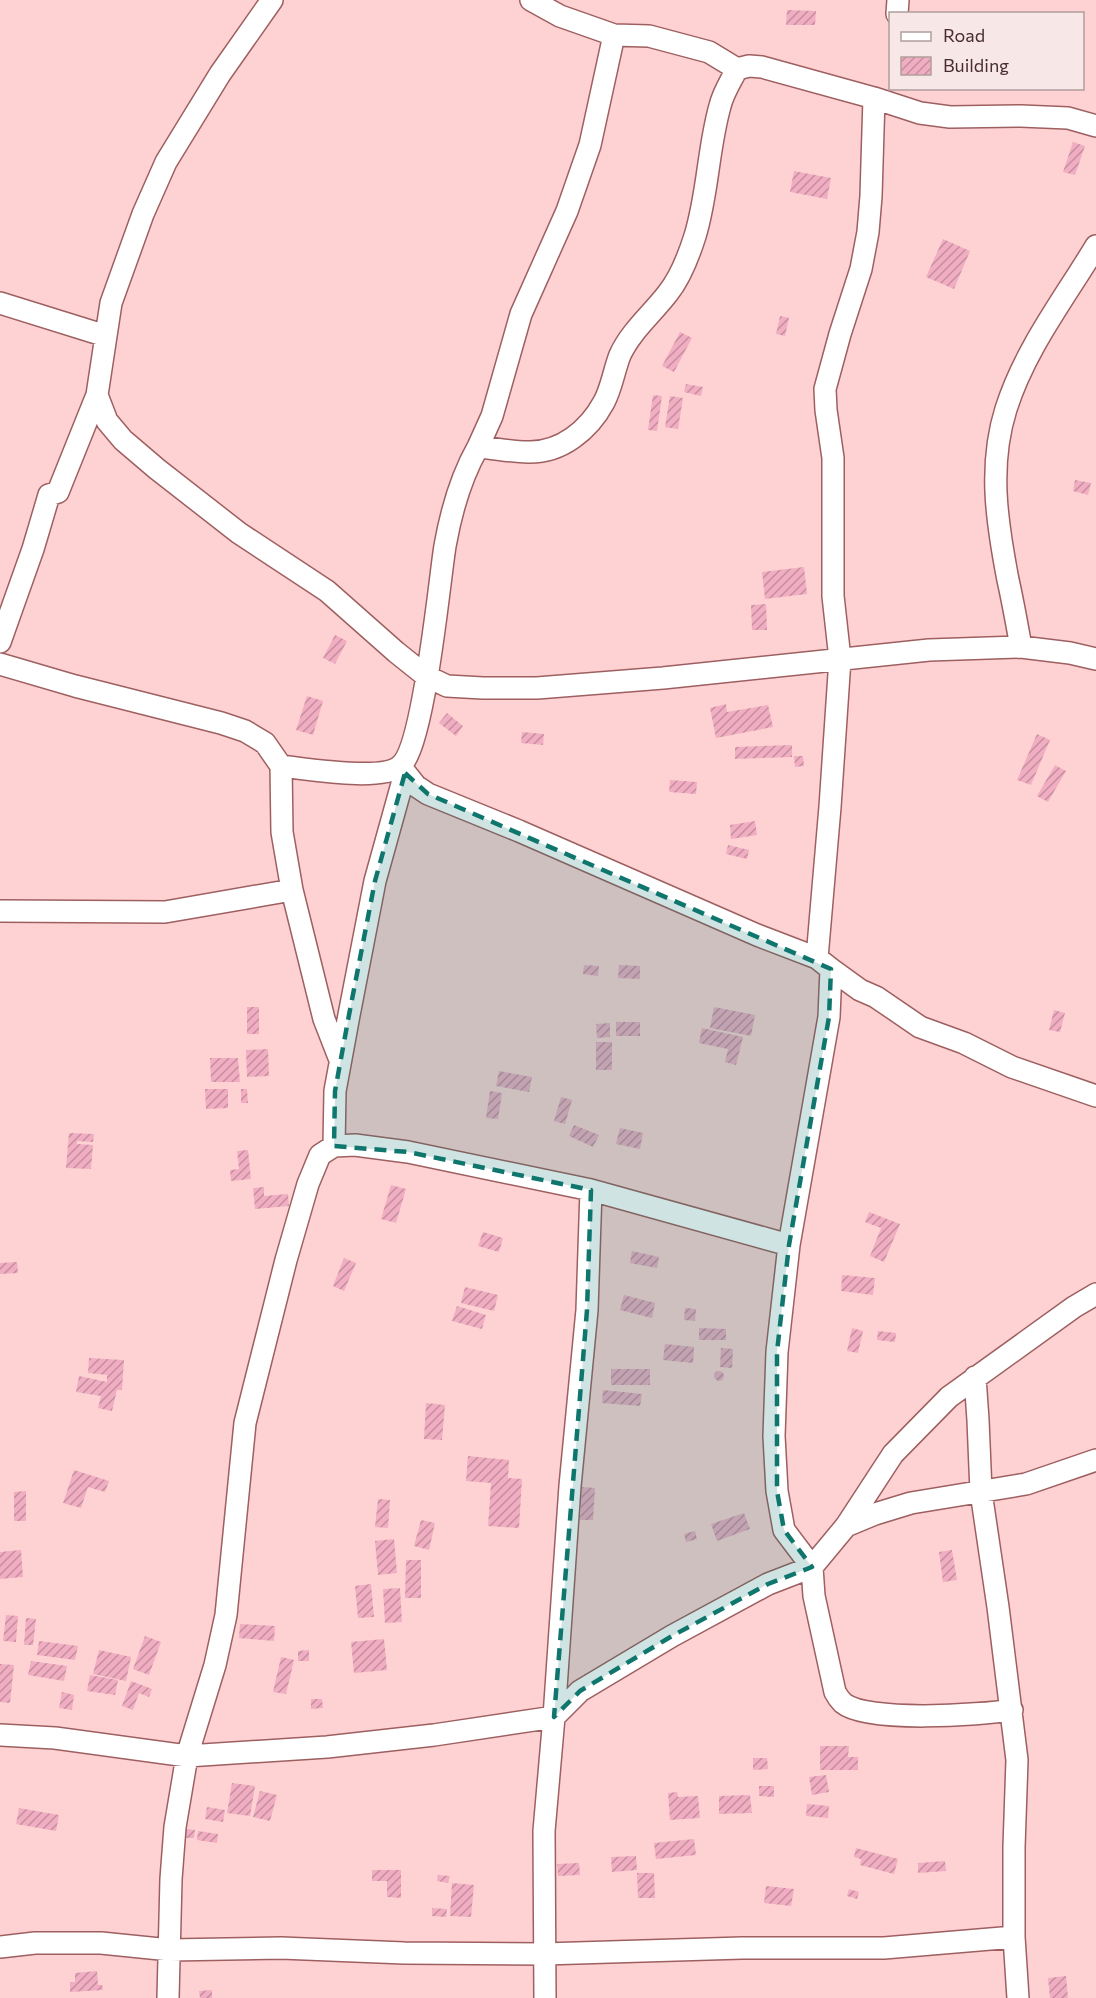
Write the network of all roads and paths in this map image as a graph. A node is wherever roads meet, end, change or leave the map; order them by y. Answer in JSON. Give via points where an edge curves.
{"nodes":[{"id":1,"x":272,"y":0,"type":"edge"},
{"id":2,"x":531,"y":0,"type":"edge"},
{"id":3,"x":614,"y":35,"type":"junction"},
{"id":4,"x":737,"y":69,"type":"junction"},
{"id":5,"x":885,"y":97,"type":"edge"},
{"id":6,"x":1096,"y":126,"type":"edge"},
{"id":7,"x":1096,"y":246,"type":"edge"},
{"id":8,"x":0,"y":303,"type":"edge"},
{"id":9,"x":106,"y":336,"type":"junction"},
{"id":10,"x":97,"y":395,"type":"junction"},
{"id":11,"x":478,"y":447,"type":"junction"},
{"id":12,"x":0,"y":642,"type":"edge"},
{"id":13,"x":1022,"y":647,"type":"junction"},
{"id":14,"x":840,"y":659,"type":"junction"},
{"id":15,"x":1096,"y":659,"type":"edge"},
{"id":16,"x":0,"y":664,"type":"edge"},
{"id":17,"x":426,"y":676,"type":"junction"},
{"id":18,"x":281,"y":766,"type":"junction"},
{"id":19,"x":403,"y":770,"type":"junction"},
{"id":20,"x":292,"y":890,"type":"junction"},
{"id":21,"x":0,"y":911,"type":"edge"},
{"id":22,"x":824,"y":963,"type":"junction"},
{"id":23,"x":340,"y":1060,"type":"junction"},
{"id":24,"x":1096,"y":1096,"type":"edge"},
{"id":25,"x":334,"y":1146,"type":"junction"},
{"id":26,"x":591,"y":1190,"type":"junction"},
{"id":27,"x":789,"y":1245,"type":"junction"},
{"id":28,"x":1096,"y":1294,"type":"edge"},
{"id":29,"x":975,"y":1377,"type":"junction"},
{"id":30,"x":1096,"y":1460,"type":"edge"},
{"id":31,"x":981,"y":1492,"type":"junction"},
{"id":32,"x":846,"y":1526,"type":"junction"},
{"id":33,"x":812,"y":1567,"type":"junction"},
{"id":34,"x":1012,"y":1710,"type":"junction"},
{"id":35,"x":555,"y":1718,"type":"junction"},
{"id":36,"x":0,"y":1735,"type":"edge"},
{"id":37,"x":187,"y":1756,"type":"junction"},
{"id":38,"x":1014,"y":1937,"type":"junction"},
{"id":39,"x":0,"y":1947,"type":"edge"},
{"id":40,"x":170,"y":1950,"type":"junction"},
{"id":41,"x":544,"y":1954,"type":"junction"},
{"id":42,"x":168,"y":1998,"type":"edge"},
{"id":43,"x":545,"y":1998,"type":"edge"},
{"id":44,"x":1018,"y":1998,"type":"edge"}],
"edges":[{"from":1,"to":9,"type":"street","via":[[166,162],[124,261]]},
{"from":2,"to":3,"type":"street","via":[[560,16]]},
{"from":3,"to":4,"type":"street","via":[[649,36],[709,52]]},
{"from":3,"to":11,"type":"street","via":[[591,145],[567,211],[521,314],[492,416]]},
{"from":4,"to":5,"type":"street","via":[[762,67]]},
{"from":4,"to":11,"type":"street","via":[[720,105],[691,246],[669,292],[620,355],[614,379],[592,421],[568,440],[548,449],[529,452]]},
{"from":5,"to":6,"type":"street","via":[[920,113],[1068,118]]},
{"from":5,"to":14,"type":"street","via":[[861,269],[825,389],[833,458],[834,596]]},
{"from":7,"to":13,"type":"street","via":[[1023,367],[1005,410],[999,442],[996,509]]},
{"from":8,"to":9,"type":"street"},
{"from":9,"to":10,"type":"street"},
{"from":10,"to":12,"type":"street","via":[[58,492],[49,495]]},
{"from":10,"to":17,"type":"street","via":[[107,421],[123,440],[239,533],[327,591]]},
{"from":11,"to":17,"type":"street","via":[[464,473],[446,544]]},
{"from":13,"to":14,"type":"street","via":[[929,650]]},
{"from":13,"to":15,"type":"street"},
{"from":14,"to":17,"type":"street","via":[[537,688],[447,686]]},
{"from":14,"to":22,"type":"street"},
{"from":16,"to":18,"type":"street","via":[[245,731],[265,743]]},
{"from":17,"to":19,"type":"street","via":[[420,717]]},
{"from":18,"to":19,"type":"street","via":[[361,774]]},
{"from":18,"to":20,"type":"street","via":[[282,832]]},
{"from":19,"to":22,"type":"street","via":[[428,794]]},
{"from":19,"to":23,"type":"street","via":[[375,881]]},
{"from":20,"to":21,"type":"street","via":[[165,912]]},
{"from":20,"to":23,"type":"street","via":[[324,1019]]},
{"from":22,"to":24,"type":"street","via":[[920,1027],[1012,1067]]},
{"from":22,"to":27,"type":"street","via":[[829,1017]]},
{"from":23,"to":25,"type":"street"},
{"from":25,"to":26,"type":"street","via":[[408,1152]]},
{"from":25,"to":37,"type":"street","via":[[320,1155],[308,1184],[252,1392],[245,1423],[226,1615]]},
{"from":26,"to":27,"type":"street"},
{"from":26,"to":35,"type":"street","via":[[587,1310],[570,1486]]},
{"from":27,"to":33,"type":"street","via":[[777,1352],[777,1491],[784,1530]]},
{"from":28,"to":29,"type":"street"},
{"from":29,"to":31,"type":"street"},
{"from":29,"to":32,"type":"street","via":[[949,1397],[893,1454]]},
{"from":30,"to":31,"type":"street","via":[[1026,1484]]},
{"from":31,"to":32,"type":"street","via":[[910,1503]]},
{"from":31,"to":34,"type":"street"},
{"from":32,"to":33,"type":"street"},
{"from":33,"to":34,"type":"street","via":[[814,1596],[835,1692],[844,1704],[868,1712],[912,1716],[980,1715]]},
{"from":33,"to":35,"type":"street","via":[[768,1584],[672,1636],[580,1691]]},
{"from":34,"to":38,"type":"street","via":[[1017,1760]]},
{"from":35,"to":37,"type":"street","via":[[327,1747]]},
{"from":35,"to":41,"type":"street","via":[[544,1831]]},
{"from":36,"to":37,"type":"street","via":[[55,1738]]},
{"from":37,"to":40,"type":"street","via":[[175,1827]]},
{"from":38,"to":41,"type":"street","via":[[884,1948]]},
{"from":38,"to":44,"type":"street"},
{"from":39,"to":40,"type":"street","via":[[101,1943]]},
{"from":40,"to":41,"type":"street","via":[[281,1948]]},
{"from":40,"to":42,"type":"street"},
{"from":41,"to":43,"type":"street"}]}
